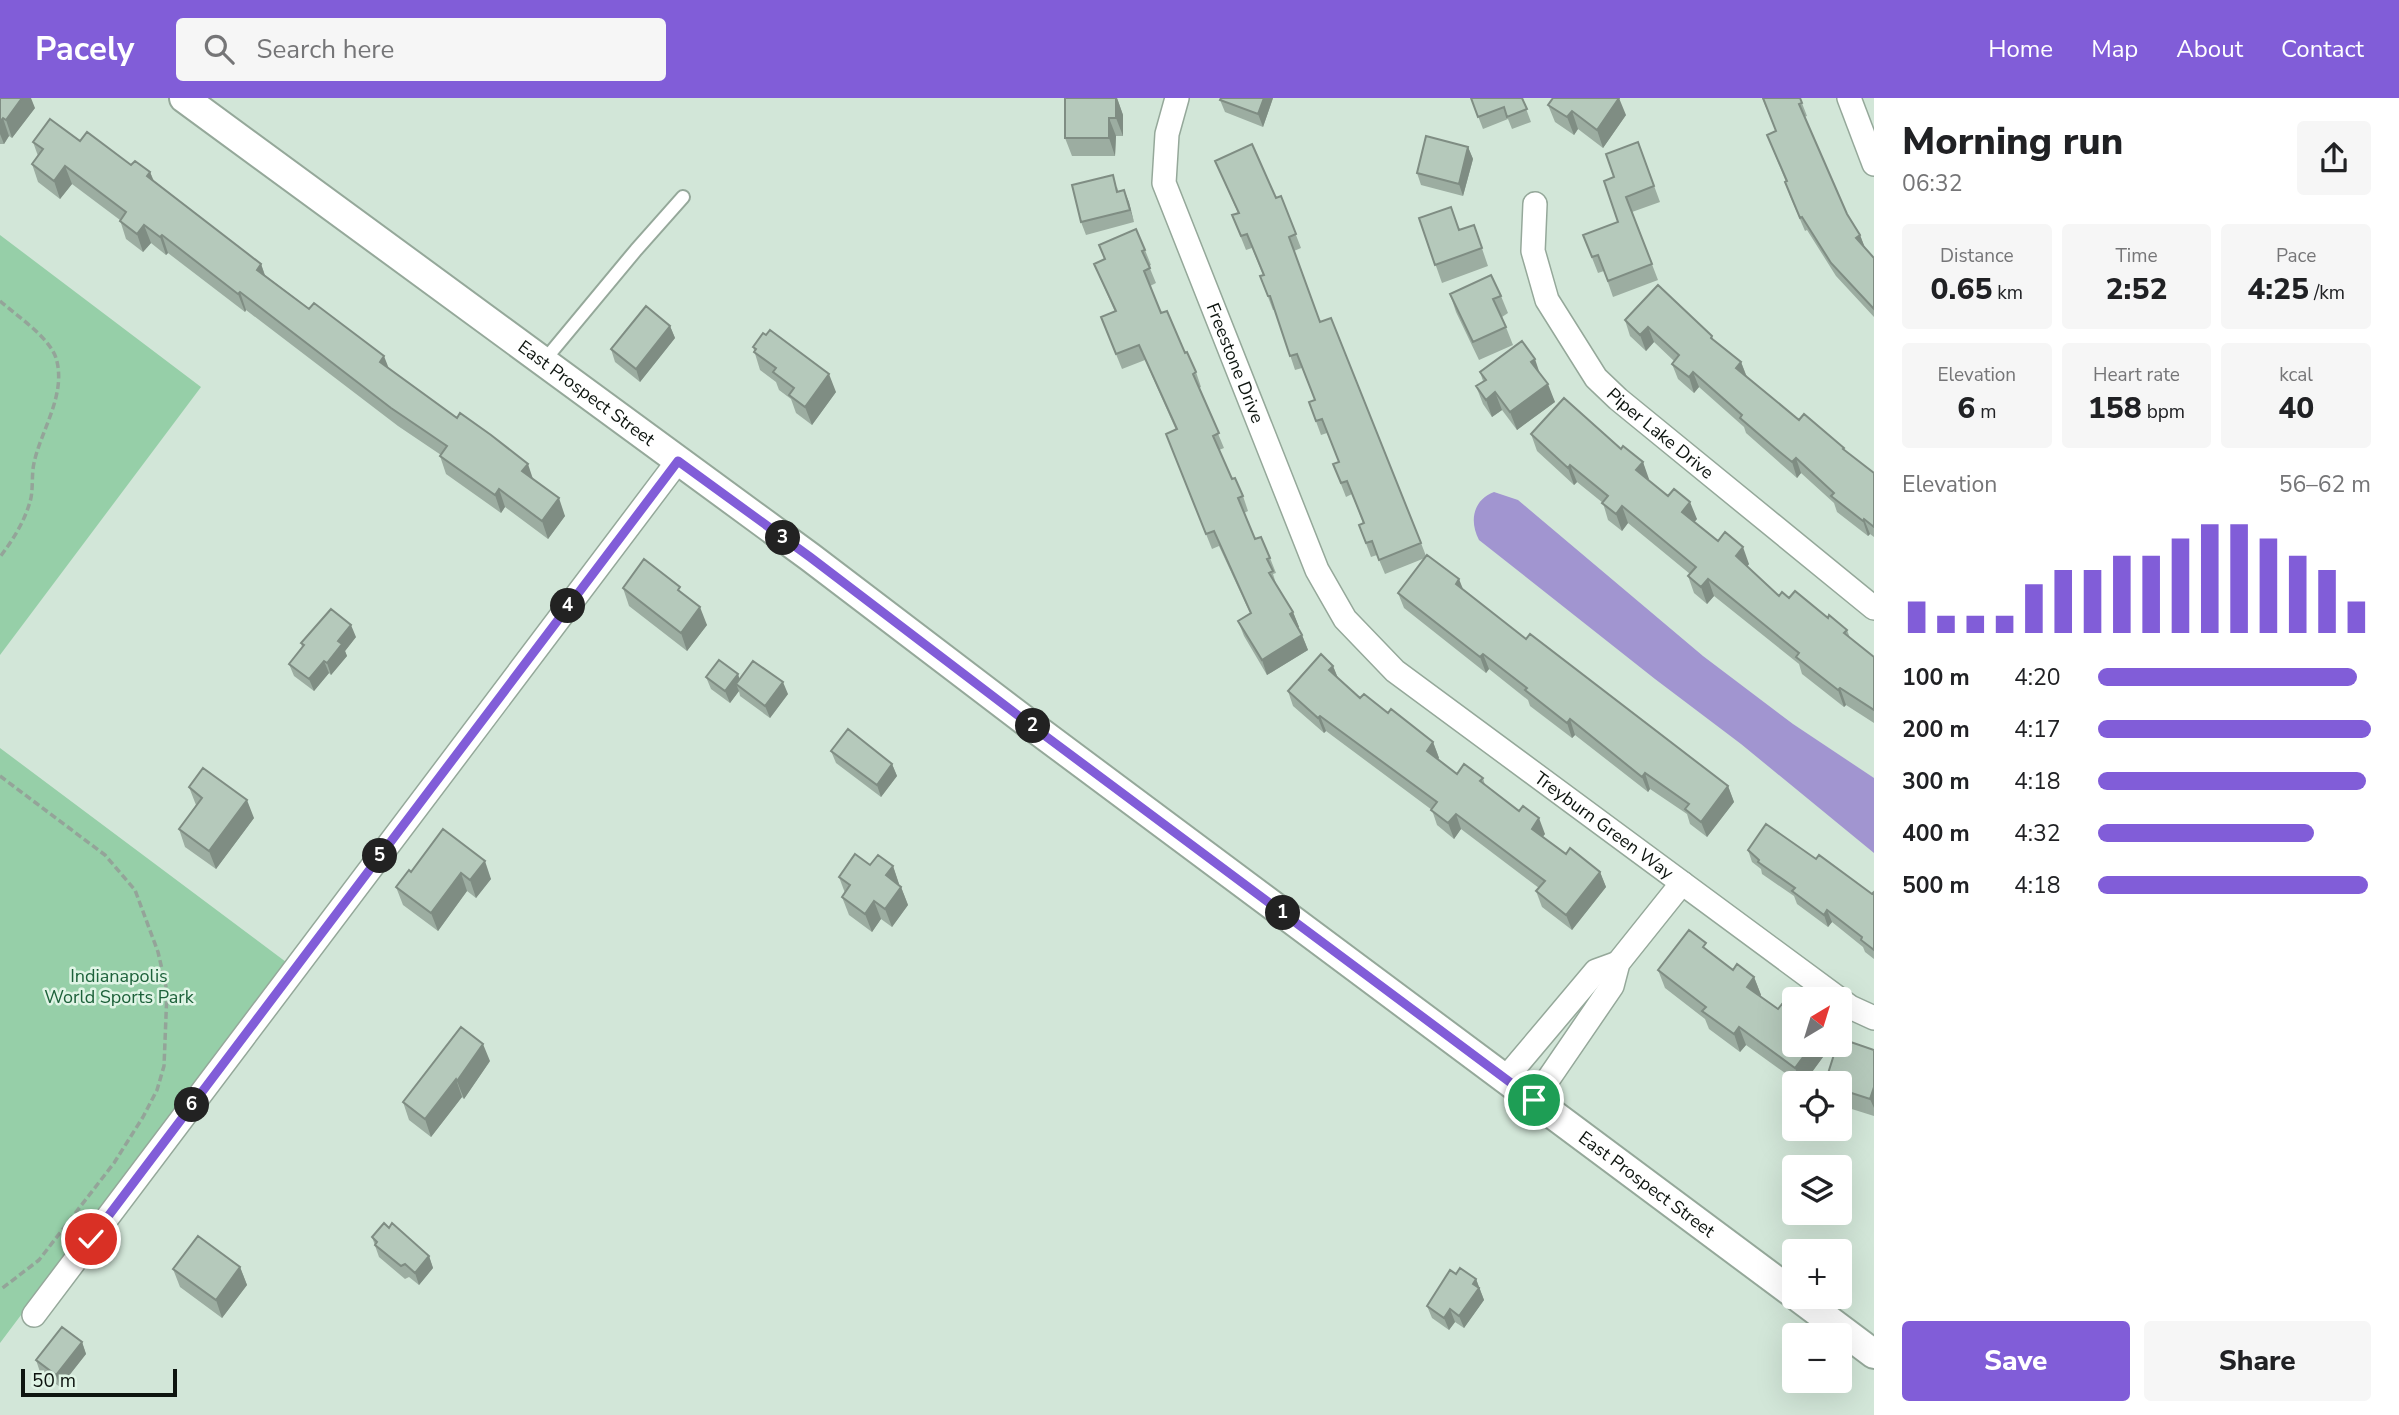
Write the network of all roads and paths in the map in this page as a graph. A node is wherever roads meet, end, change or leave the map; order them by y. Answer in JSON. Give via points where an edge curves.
{"nodes":[{"id":1,"x":184,"y":98,"type":"edge"},
{"id":2,"x":1177,"y":98,"type":"edge"},
{"id":3,"x":1849,"y":98,"type":"edge"},
{"id":4,"x":1874,"y":164,"type":"edge"},
{"id":5,"x":683,"y":197,"type":"dead end"},
{"id":6,"x":1535,"y":204,"type":"dead end"},
{"id":7,"x":0,"y":301,"type":"edge"},
{"id":8,"x":543,"y":362,"type":"junction"},
{"id":9,"x":678,"y":461,"type":"junction"},
{"id":10,"x":0,"y":556,"type":"edge"},
{"id":11,"x":1874,"y":608,"type":"edge"},
{"id":12,"x":1345,"y":619,"type":"joint"},
{"id":13,"x":0,"y":776,"type":"edge"},
{"id":14,"x":1682,"y":883,"type":"junction"},
{"id":15,"x":1618,"y":962,"type":"junction"},
{"id":16,"x":1874,"y":1018,"type":"edge"},
{"id":17,"x":1505,"y":1079,"type":"junction"},
{"id":18,"x":1534,"y":1100,"type":"junction"},
{"id":19,"x":1782,"y":1285,"type":"edge"},
{"id":20,"x":0,"y":1290,"type":"edge"},
{"id":21,"x":1815,"y":1309,"type":"edge"},
{"id":22,"x":34,"y":1315,"type":"dead end"},
{"id":23,"x":1874,"y":1354,"type":"edge"}],
"edges":[{"from":1,"to":8,"type":"street","name":"East Prospect Street"},
{"from":2,"to":12,"type":"street","name":"Freestone Drive","via":[[1167,134],[1164,183],[1317,570]]},
{"from":3,"to":4,"type":"street"},
{"from":5,"to":8,"type":"lane"},
{"from":6,"to":11,"type":"street","name":"Piper Lake Drive","via":[[1533,251],[1547,300],[1596,378]]},
{"from":7,"to":10,"type":"path","via":[[49,344],[58,378],[55,402],[34,463],[30,504]]},
{"from":8,"to":9,"type":"street","name":"East Prospect Street"},
{"from":9,"to":17,"type":"street","name":"East Prospect Street"},
{"from":9,"to":22,"type":"street"},
{"from":12,"to":14,"type":"street","name":"Treyburn Green Way","via":[[1395,671]]},
{"from":13,"to":20,"type":"path","via":[[104,855],[135,890],[167,990],[164,1066],[143,1117],[114,1163],[38,1260]]},
{"from":14,"to":15,"type":"street"},
{"from":14,"to":16,"type":"street","name":"Treyburn Green Way","via":[[1850,1007]]},
{"from":15,"to":17,"type":"street","via":[[1596,971]]},
{"from":15,"to":18,"type":"street","via":[[1612,986]]},
{"from":17,"to":18,"type":"street","name":"East Prospect Street"},
{"from":18,"to":19,"type":"street","name":"East Prospect Street"},
{"from":21,"to":23,"type":"street","name":"East Prospect Street"}]}
